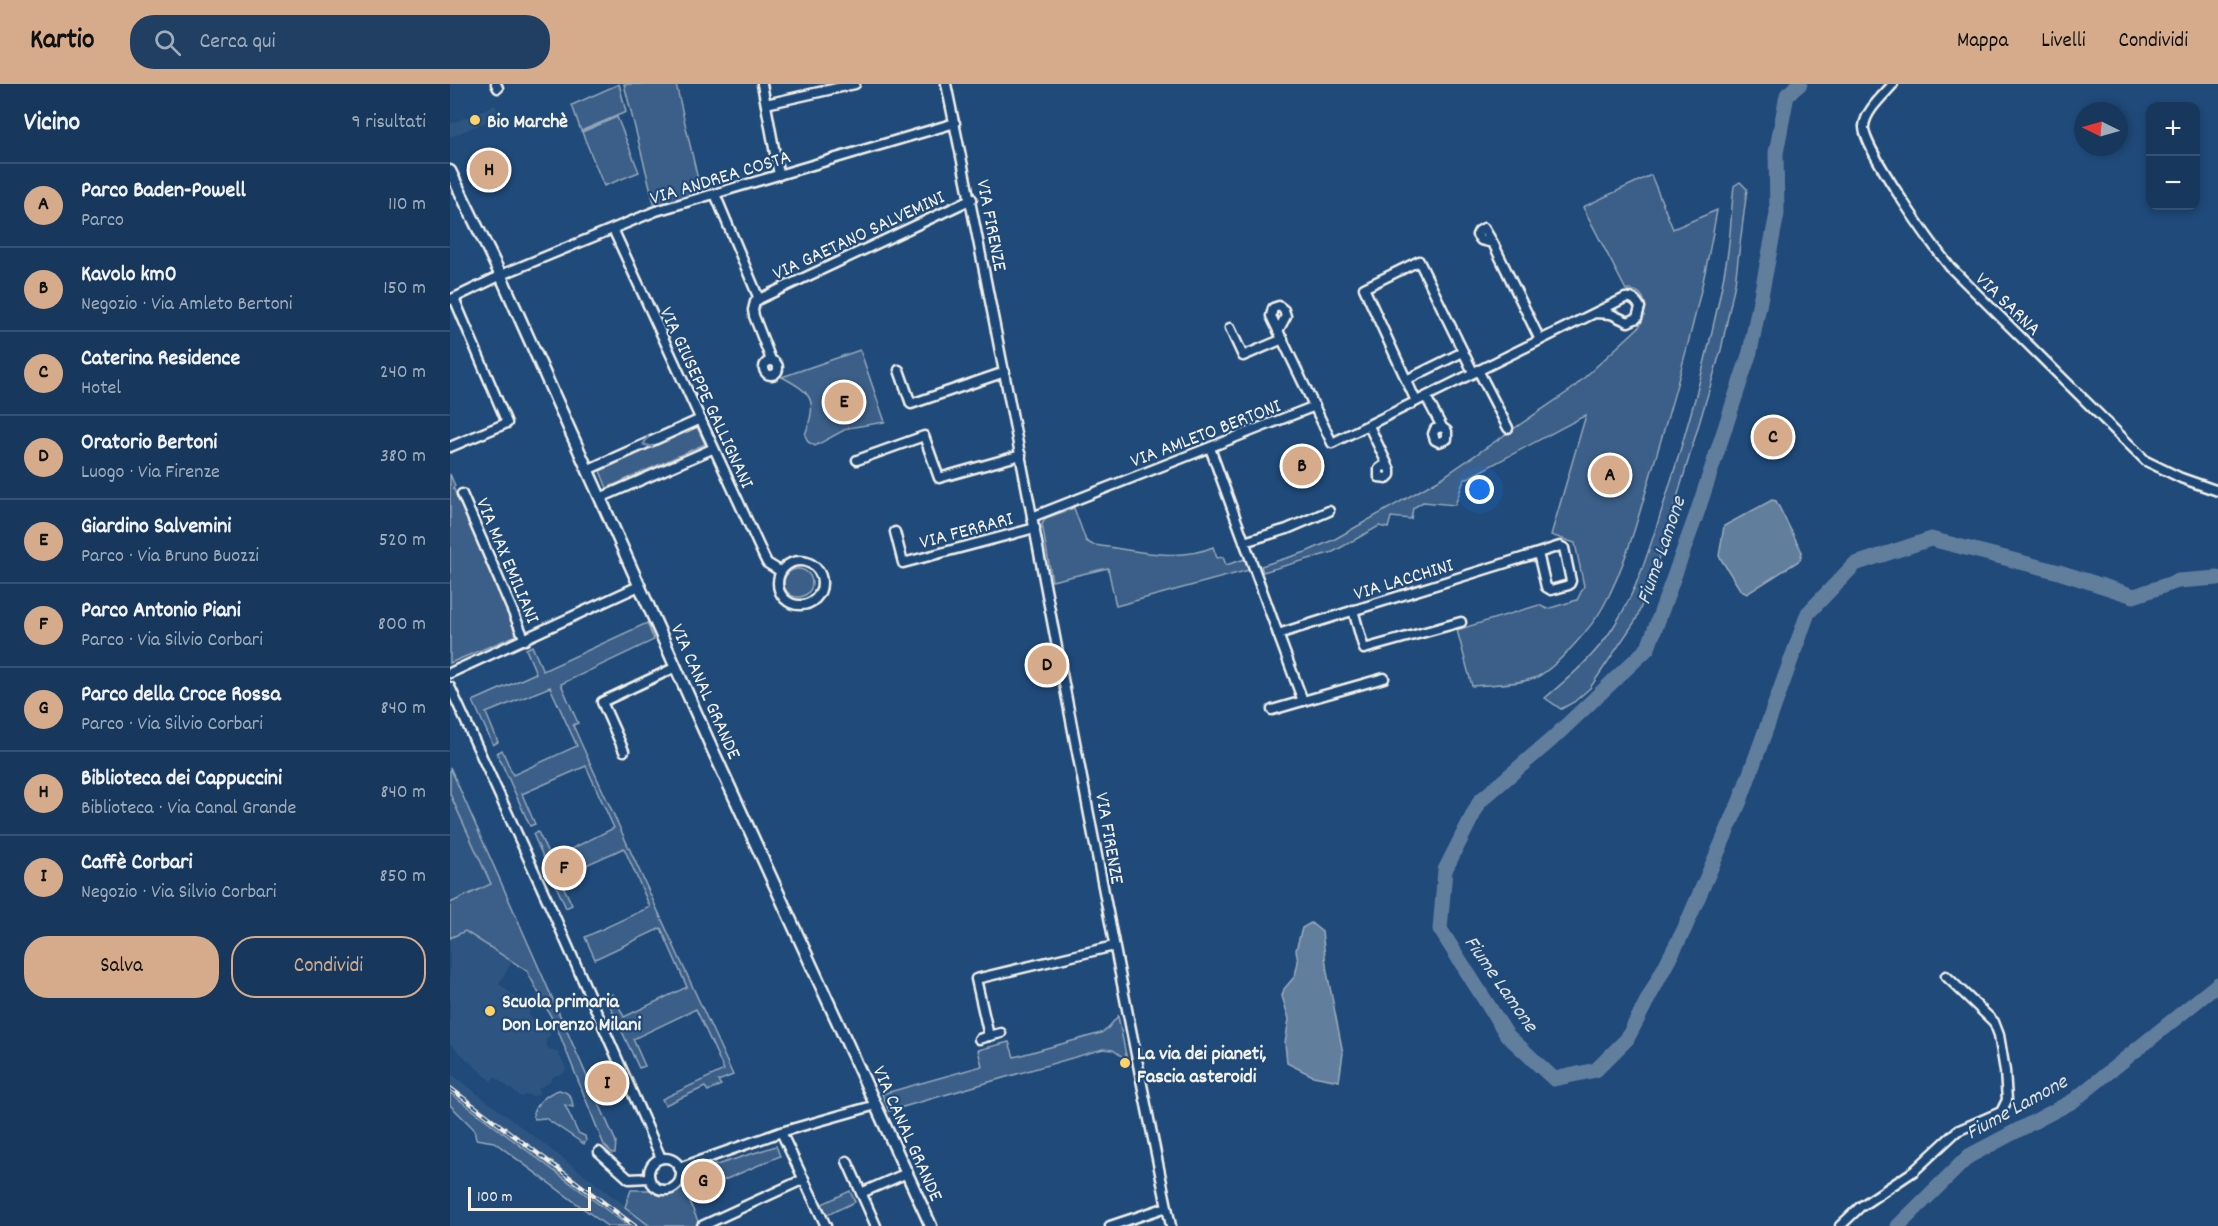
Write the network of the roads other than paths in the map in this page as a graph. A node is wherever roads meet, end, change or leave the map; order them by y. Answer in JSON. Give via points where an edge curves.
{"nodes":[{"id":1,"x":762,"y":84,"type":"edge"},
{"id":2,"x":855,"y":84,"type":"edge"},
{"id":3,"x":946,"y":84,"type":"edge"},
{"id":4,"x":1893,"y":84,"type":"edge"},
{"id":5,"x":766,"y":104,"type":"junction"},
{"id":6,"x":955,"y":123,"type":"junction"},
{"id":7,"x":450,"y":171,"type":"edge"},
{"id":8,"x":779,"y":175,"type":"junction"},
{"id":9,"x":715,"y":194,"type":"junction"},
{"id":10,"x":972,"y":199,"type":"junction"},
{"id":11,"x":613,"y":230,"type":"junction"},
{"id":12,"x":1493,"y":243,"type":"dead end"},
{"id":13,"x":501,"y":276,"type":"junction"},
{"id":14,"x":452,"y":299,"type":"edge"},
{"id":15,"x":759,"y":299,"type":"junction"},
{"id":16,"x":1595,"y":313,"type":"junction"},
{"id":17,"x":1230,"y":328,"type":"dead end"},
{"id":18,"x":1540,"y":340,"type":"junction"},
{"id":19,"x":1463,"y":352,"type":"junction"},
{"id":20,"x":771,"y":360,"type":"dead end"},
{"id":21,"x":899,"y":370,"type":"dead end"},
{"id":22,"x":1475,"y":371,"type":"junction"},
{"id":23,"x":1005,"y":372,"type":"junction"},
{"id":24,"x":1406,"y":380,"type":"junction"},
{"id":25,"x":1426,"y":397,"type":"junction"},
{"id":26,"x":1416,"y":401,"type":"junction"},
{"id":27,"x":1315,"y":406,"type":"junction"},
{"id":28,"x":701,"y":419,"type":"junction"},
{"id":29,"x":1369,"y":426,"type":"junction"},
{"id":30,"x":1442,"y":427,"type":"dead end"},
{"id":31,"x":1508,"y":428,"type":"dead end"},
{"id":32,"x":450,"y":447,"type":"edge"},
{"id":33,"x":1209,"y":448,"type":"junction"},
{"id":34,"x":712,"y":449,"type":"junction"},
{"id":35,"x":1021,"y":455,"type":"junction"},
{"id":36,"x":858,"y":460,"type":"dead end"},
{"id":37,"x":1388,"y":467,"type":"dead end"},
{"id":38,"x":587,"y":470,"type":"junction"},
{"id":39,"x":2218,"y":491,"type":"edge"},
{"id":40,"x":462,"y":494,"type":"dead end"},
{"id":41,"x":600,"y":498,"type":"junction"},
{"id":42,"x":1329,"y":511,"type":"dead end"},
{"id":43,"x":1032,"y":517,"type":"junction"},
{"id":44,"x":1035,"y":528,"type":"junction"},
{"id":45,"x":895,"y":532,"type":"dead end"},
{"id":46,"x":1244,"y":542,"type":"junction"},
{"id":47,"x":1538,"y":553,"type":"junction"},
{"id":48,"x":780,"y":572,"type":"junction"},
{"id":49,"x":639,"y":586,"type":"junction"},
{"id":50,"x":1353,"y":610,"type":"junction"},
{"id":51,"x":1461,"y":622,"type":"dead end"},
{"id":52,"x":1278,"y":634,"type":"junction"},
{"id":53,"x":525,"y":640,"type":"junction"},
{"id":54,"x":676,"y":667,"type":"junction"},
{"id":55,"x":450,"y":673,"type":"edge"},
{"id":56,"x":1384,"y":678,"type":"dead end"},
{"id":57,"x":450,"y":687,"type":"edge"},
{"id":58,"x":1303,"y":701,"type":"junction"},
{"id":59,"x":1272,"y":710,"type":"dead end"},
{"id":60,"x":624,"y":751,"type":"dead end"},
{"id":61,"x":1114,"y":946,"type":"junction"},
{"id":62,"x":1946,"y":976,"type":"dead end"},
{"id":63,"x":1001,"y":1033,"type":"dead end"},
{"id":64,"x":989,"y":1036,"type":"junction"},
{"id":65,"x":979,"y":1039,"type":"dead end"},
{"id":66,"x":876,"y":1105,"type":"junction"},
{"id":67,"x":781,"y":1132,"type":"junction"},
{"id":68,"x":599,"y":1152,"type":"dead end"},
{"id":69,"x":661,"y":1158,"type":"junction"},
{"id":70,"x":847,"y":1161,"type":"dead end"},
{"id":71,"x":679,"y":1168,"type":"junction"},
{"id":72,"x":908,"y":1173,"type":"junction"},
{"id":73,"x":649,"y":1178,"type":"junction"},
{"id":74,"x":804,"y":1179,"type":"junction"},
{"id":75,"x":861,"y":1192,"type":"junction"},
{"id":76,"x":1167,"y":1207,"type":"junction"},
{"id":77,"x":702,"y":1226,"type":"edge"},
{"id":78,"x":826,"y":1226,"type":"edge"},
{"id":79,"x":876,"y":1226,"type":"edge"},
{"id":80,"x":931,"y":1226,"type":"edge"},
{"id":81,"x":1110,"y":1226,"type":"edge"},
{"id":82,"x":1171,"y":1226,"type":"edge"},
{"id":83,"x":1840,"y":1226,"type":"edge"}],
"edges":[{"from":1,"to":5,"type":"street"},
{"from":2,"to":5,"type":"street"},
{"from":3,"to":6,"type":"street","name":"VIA FIRENZE"},
{"from":4,"to":39,"type":"street","name":"VIA SARNA","via":[[1866,118],[1865,138],[1944,260],[2146,461]]},
{"from":5,"to":8,"type":"street"},
{"from":6,"to":8,"type":"street","name":"VIA ANDREA COSTA"},
{"from":6,"to":10,"type":"street","name":"VIA FIRENZE"},
{"from":7,"to":13,"type":"main road","name":"VIA CANAL GRANDE"},
{"from":8,"to":9,"type":"street","name":"VIA ANDREA COSTA"},
{"from":9,"to":11,"type":"street","name":"VIA ANDREA COSTA","via":[[656,211]]},
{"from":9,"to":15,"type":"street","name":"VIA GAETANO SALVEMINI"},
{"from":10,"to":15,"type":"street","name":"VIA GAETANO SALVEMINI"},
{"from":10,"to":23,"type":"street","name":"VIA FIRENZE"},
{"from":11,"to":13,"type":"street","name":"VIA ANDREA COSTA"},
{"from":11,"to":28,"type":"street","name":"VIA GIUSEPPE GALLIGNANI"},
{"from":12,"to":18,"type":"street"},
{"from":13,"to":14,"type":"street","name":"VIA ANDREA COSTA"},
{"from":13,"to":38,"type":"main road","name":"VIA CANAL GRANDE"},
{"from":14,"to":32,"type":"street","via":[[507,423]]},
{"from":15,"to":20,"type":"street","name":"VIA GAETANO SALVEMINI","via":[[753,310]]},
{"from":16,"to":16,"type":"street","via":[[1611,314],[1628,322],[1637,318],[1640,307],[1631,297]]},
{"from":16,"to":18,"type":"street"},
{"from":17,"to":27,"type":"street","via":[[1242,356],[1280,335]]},
{"from":18,"to":22,"type":"street"},
{"from":19,"to":22,"type":"street"},
{"from":19,"to":24,"type":"street"},
{"from":19,"to":24,"type":"street","via":[[1419,261],[1364,288]]},
{"from":21,"to":23,"type":"street","via":[[912,404]]},
{"from":22,"to":25,"type":"street"},
{"from":22,"to":31,"type":"street"},
{"from":23,"to":35,"type":"street","name":"VIA FIRENZE"},
{"from":24,"to":26,"type":"street"},
{"from":25,"to":26,"type":"street"},
{"from":25,"to":30,"type":"street"},
{"from":26,"to":29,"type":"street"},
{"from":27,"to":29,"type":"street","via":[[1332,443]]},
{"from":27,"to":33,"type":"street","name":"VIA AMLETO BERTONI"},
{"from":28,"to":34,"type":"street","name":"VIA GIUSEPPE GALLIGNANI"},
{"from":28,"to":38,"type":"street","one_way":true},
{"from":29,"to":37,"type":"street"},
{"from":33,"to":43,"type":"street","name":"VIA AMLETO BERTONI"},
{"from":33,"to":46,"type":"street"},
{"from":34,"to":41,"type":"street"},
{"from":34,"to":48,"type":"street","name":"VIA GIUSEPPE GALLIGNANI","via":[[764,557]]},
{"from":35,"to":36,"type":"street","via":[[939,478],[924,436]]},
{"from":35,"to":43,"type":"street","name":"VIA FIRENZE"},
{"from":38,"to":41,"type":"main road","name":"VIA CANAL GRANDE"},
{"from":40,"to":53,"type":"street","name":"VIA MAX EMILIANI"},
{"from":41,"to":49,"type":"main road","name":"VIA CANAL GRANDE"},
{"from":42,"to":46,"type":"street"},
{"from":43,"to":44,"type":"street","name":"VIA FIRENZE"},
{"from":44,"to":45,"type":"street","name":"VIA FERRARI","via":[[903,563]]},
{"from":44,"to":61,"type":"street","name":"VIA FIRENZE"},
{"from":46,"to":52,"type":"street"},
{"from":47,"to":47,"type":"street","name":"VIA LACCHINI","via":[[1564,548],[1569,585],[1551,590],[1546,587]]},
{"from":47,"to":50,"type":"street","name":"VIA LACCHINI"},
{"from":48,"to":48,"type":"street","name":"VIA GIUSEPPE GALLIGNANI","via":[[780,593],[791,603],[806,604],[818,595],[822,581],[811,563],[790,562]]},
{"from":49,"to":53,"type":"street","name":"VIA MAX EMILIANI"},
{"from":49,"to":54,"type":"main road","name":"VIA CANAL GRANDE"},
{"from":50,"to":51,"type":"street","via":[[1364,650]]},
{"from":50,"to":52,"type":"street","name":"VIA LACCHINI"},
{"from":52,"to":58,"type":"street"},
{"from":53,"to":55,"type":"street","name":"VIA MAX EMILIANI"},
{"from":54,"to":60,"type":"street","via":[[602,702]]},
{"from":54,"to":66,"type":"main road","name":"VIA CANAL GRANDE"},
{"from":56,"to":58,"type":"street"},
{"from":57,"to":69,"type":"street"},
{"from":58,"to":59,"type":"street"},
{"from":61,"to":64,"type":"street","via":[[976,979]]},
{"from":61,"to":76,"type":"street","name":"VIA FIRENZE"},
{"from":62,"to":83,"type":"street","via":[[1994,1022],[2007,1100],[2001,1112],[1957,1131],[1914,1171],[1860,1207]]},
{"from":63,"to":64,"type":"street"},
{"from":64,"to":65,"type":"street"},
{"from":66,"to":67,"type":"street"},
{"from":66,"to":72,"type":"main road","name":"VIA CANAL GRANDE"},
{"from":67,"to":71,"type":"street"},
{"from":67,"to":74,"type":"street"},
{"from":68,"to":73,"type":"street","via":[[629,1179]]},
{"from":69,"to":71,"type":"street","via":[[674,1161]]},
{"from":69,"to":73,"type":"street","via":[[650,1168]]},
{"from":70,"to":75,"type":"street"},
{"from":71,"to":73,"type":"street","via":[[679,1181],[668,1190],[654,1186]]},
{"from":72,"to":75,"type":"street"},
{"from":72,"to":80,"type":"main road","name":"VIA CANAL GRANDE"},
{"from":74,"to":77,"type":"street"},
{"from":74,"to":78,"type":"street"},
{"from":75,"to":79,"type":"street"},
{"from":76,"to":81,"type":"street"},
{"from":76,"to":82,"type":"street","name":"VIA FIRENZE"}]}
